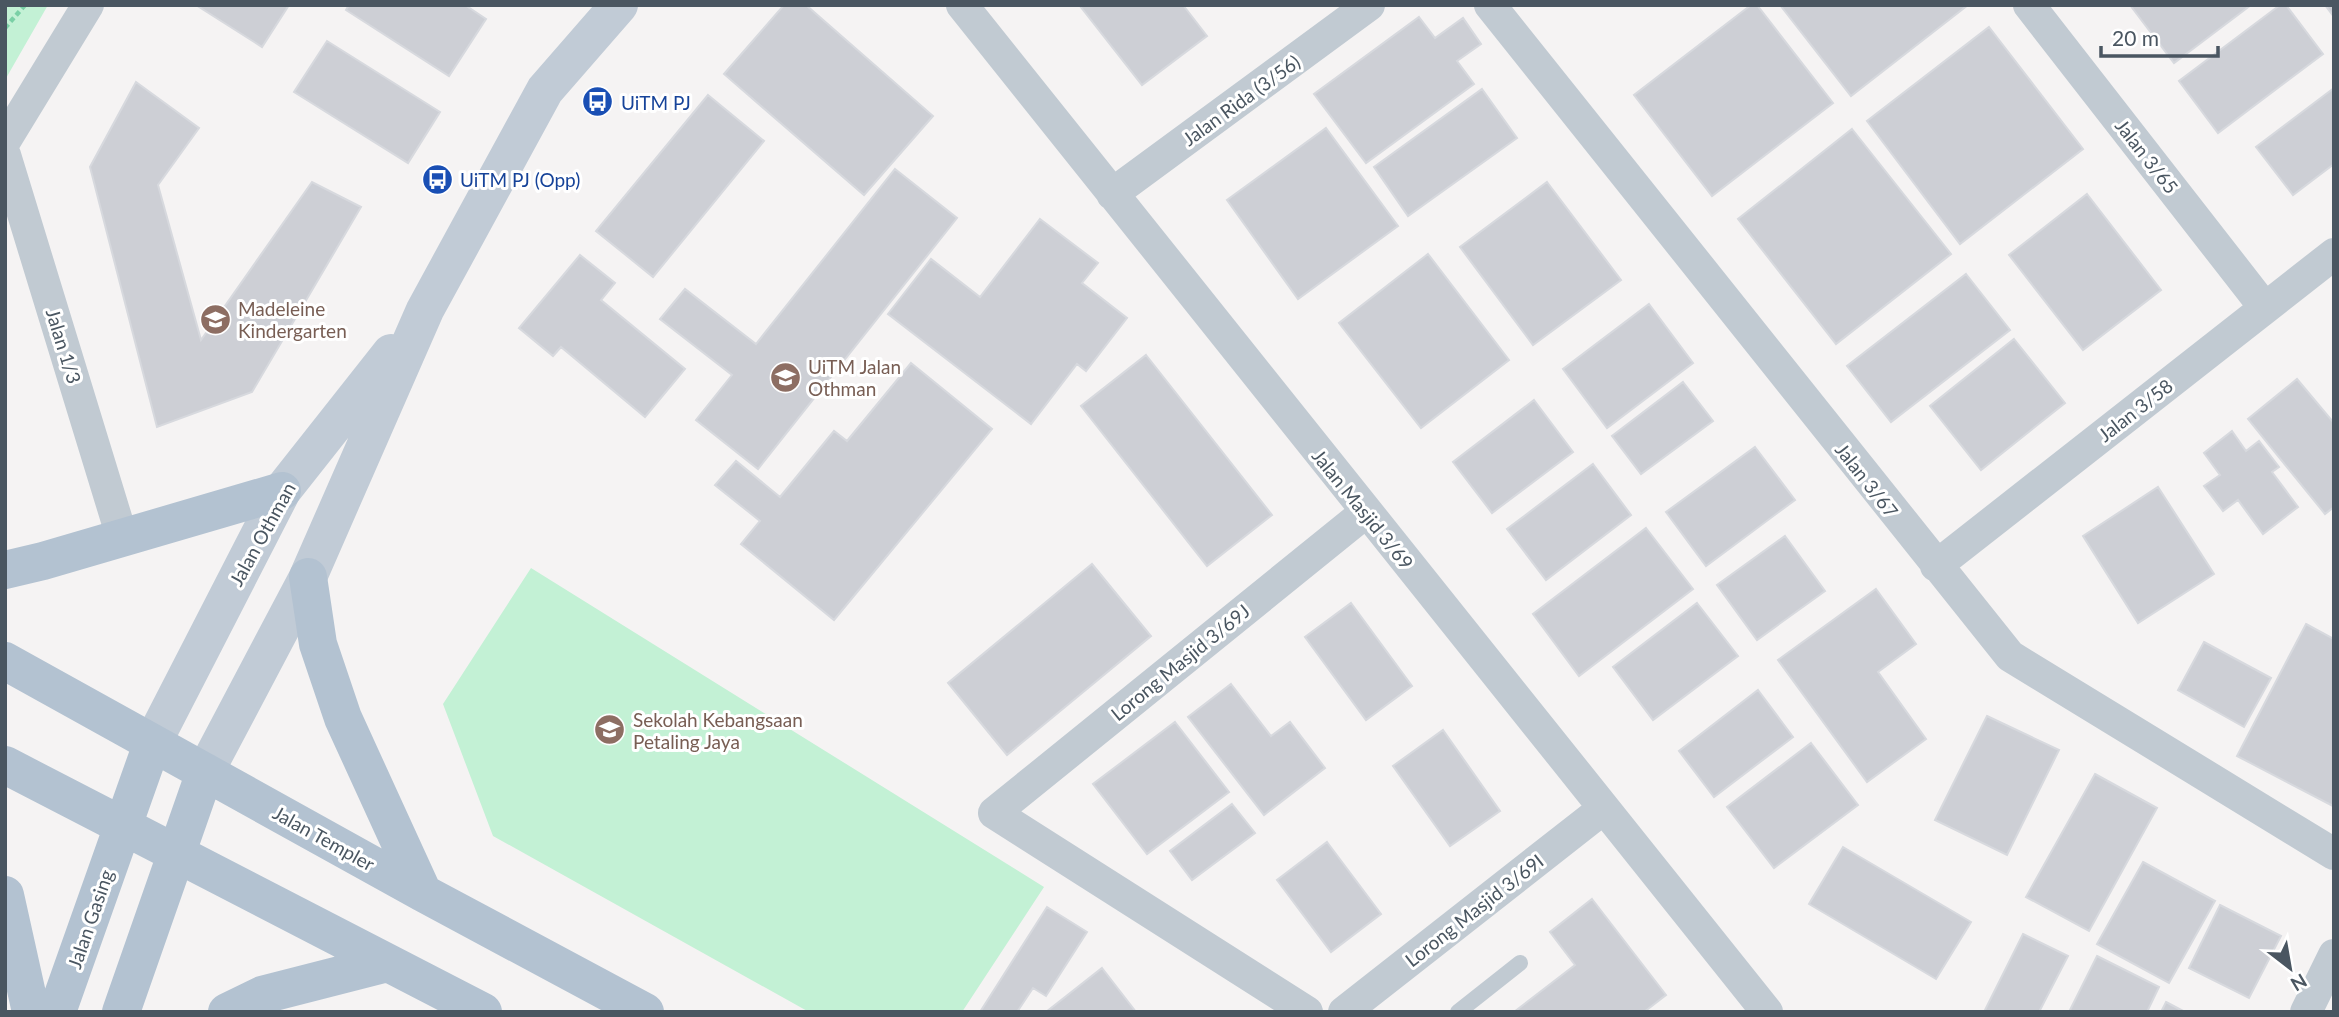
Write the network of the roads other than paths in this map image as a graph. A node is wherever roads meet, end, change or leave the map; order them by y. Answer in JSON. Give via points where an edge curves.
{"nodes":[{"id":1,"x":88,"y":5,"type":"edge"},
{"id":2,"x":619,"y":5,"type":"edge"},
{"id":3,"x":962,"y":5,"type":"edge"},
{"id":4,"x":1369,"y":5,"type":"edge"},
{"id":5,"x":1490,"y":5,"type":"edge"},
{"id":6,"x":2029,"y":5,"type":"edge"},
{"id":7,"x":5,"y":141,"type":"edge"},
{"id":8,"x":5,"y":155,"type":"edge"},
{"id":9,"x":1112,"y":194,"type":"junction"},
{"id":10,"x":2334,"y":254,"type":"edge"},
{"id":11,"x":2265,"y":307,"type":"junction"},
{"id":12,"x":425,"y":310,"type":"junction"},
{"id":13,"x":282,"y":491,"type":"junction"},
{"id":14,"x":1366,"y":512,"type":"junction"},
{"id":15,"x":122,"y":537,"type":"junction"},
{"id":16,"x":1936,"y":566,"type":"junction"},
{"id":17,"x":5,"y":570,"type":"edge"},
{"id":18,"x":308,"y":577,"type":"junction"},
{"id":19,"x":5,"y":662,"type":"edge"},
{"id":20,"x":152,"y":744,"type":"junction"},
{"id":21,"x":5,"y":765,"type":"edge"},
{"id":22,"x":205,"y":772,"type":"junction"},
{"id":23,"x":1603,"y":809,"type":"junction"},
{"id":24,"x":123,"y":826,"type":"junction"},
{"id":25,"x":176,"y":854,"type":"junction"},
{"id":26,"x":2334,"y":854,"type":"edge"},
{"id":27,"x":423,"y":893,"type":"junction"},
{"id":28,"x":5,"y":895,"type":"edge"},
{"id":29,"x":2334,"y":955,"type":"edge"},
{"id":30,"x":387,"y":962,"type":"junction"},
{"id":31,"x":1520,"y":963,"type":"dead end"},
{"id":32,"x":31,"y":1012,"type":"edge"},
{"id":33,"x":57,"y":1012,"type":"edge"},
{"id":34,"x":121,"y":1012,"type":"edge"},
{"id":35,"x":227,"y":1012,"type":"edge"},
{"id":36,"x":483,"y":1012,"type":"edge"},
{"id":37,"x":645,"y":1012,"type":"edge"},
{"id":38,"x":1307,"y":1012,"type":"edge"},
{"id":39,"x":1344,"y":1012,"type":"edge"},
{"id":40,"x":1458,"y":1012,"type":"edge"},
{"id":41,"x":1767,"y":1012,"type":"edge"},
{"id":42,"x":2306,"y":1012,"type":"edge"}],
"edges":[{"from":1,"to":7,"type":"street"},
{"from":2,"to":12,"type":"main road","name":"Jalan Othman","via":[[545,90]]},
{"from":3,"to":9,"type":"street","name":"Jalan Masjid 3/69"},
{"from":4,"to":9,"type":"street","name":"Jalan Rida (3/56)"},
{"from":5,"to":16,"type":"street","name":"Jalan 3/67"},
{"from":6,"to":11,"type":"street","name":"Jalan 3/65"},
{"from":8,"to":15,"type":"street","name":"Jalan 1/3"},
{"from":9,"to":14,"type":"street","name":"Jalan Masjid 3/69"},
{"from":10,"to":11,"type":"street","name":"Jalan 3/58"},
{"from":11,"to":16,"type":"street","name":"Jalan 3/58"},
{"from":12,"to":13,"type":"main road","name":"Jalan Othman"},
{"from":12,"to":18,"type":"main road","name":"Jalan Othman"},
{"from":13,"to":15,"type":"main road"},
{"from":13,"to":20,"type":"main road","name":"Jalan Othman"},
{"from":14,"to":23,"type":"street","name":"Jalan Masjid 3/69"},
{"from":14,"to":38,"type":"street","name":"Lorong Masjid 3/69J","via":[[994,813]]},
{"from":15,"to":17,"type":"main road"},
{"from":16,"to":26,"type":"street","name":"Jalan 3/67","via":[[2010,656]]},
{"from":18,"to":22,"type":"main road","name":"Jalan Othman"},
{"from":18,"to":27,"type":"main road","via":[[318,644],[343,718]]},
{"from":19,"to":20,"type":"main road","name":"Jalan Templer"},
{"from":20,"to":22,"type":"main road","name":"Jalan Templer"},
{"from":20,"to":24,"type":"main road","name":"Jalan Gasing"},
{"from":21,"to":24,"type":"main road"},
{"from":22,"to":25,"type":"main road"},
{"from":22,"to":27,"type":"main road","name":"Jalan Templer"},
{"from":23,"to":39,"type":"street","name":"Lorong Masjid 3/69I"},
{"from":23,"to":41,"type":"street","name":"Jalan Masjid 3/69"},
{"from":24,"to":25,"type":"main road"},
{"from":24,"to":33,"type":"main road","name":"Jalan Gasing"},
{"from":25,"to":30,"type":"main road"},
{"from":25,"to":34,"type":"main road"},
{"from":27,"to":37,"type":"main road","name":"Jalan Templer"},
{"from":28,"to":32,"type":"main road"},
{"from":29,"to":42,"type":"street"},
{"from":30,"to":35,"type":"main road","via":[[262,995]]},
{"from":30,"to":36,"type":"main road"},
{"from":31,"to":40,"type":"lane"}]}
